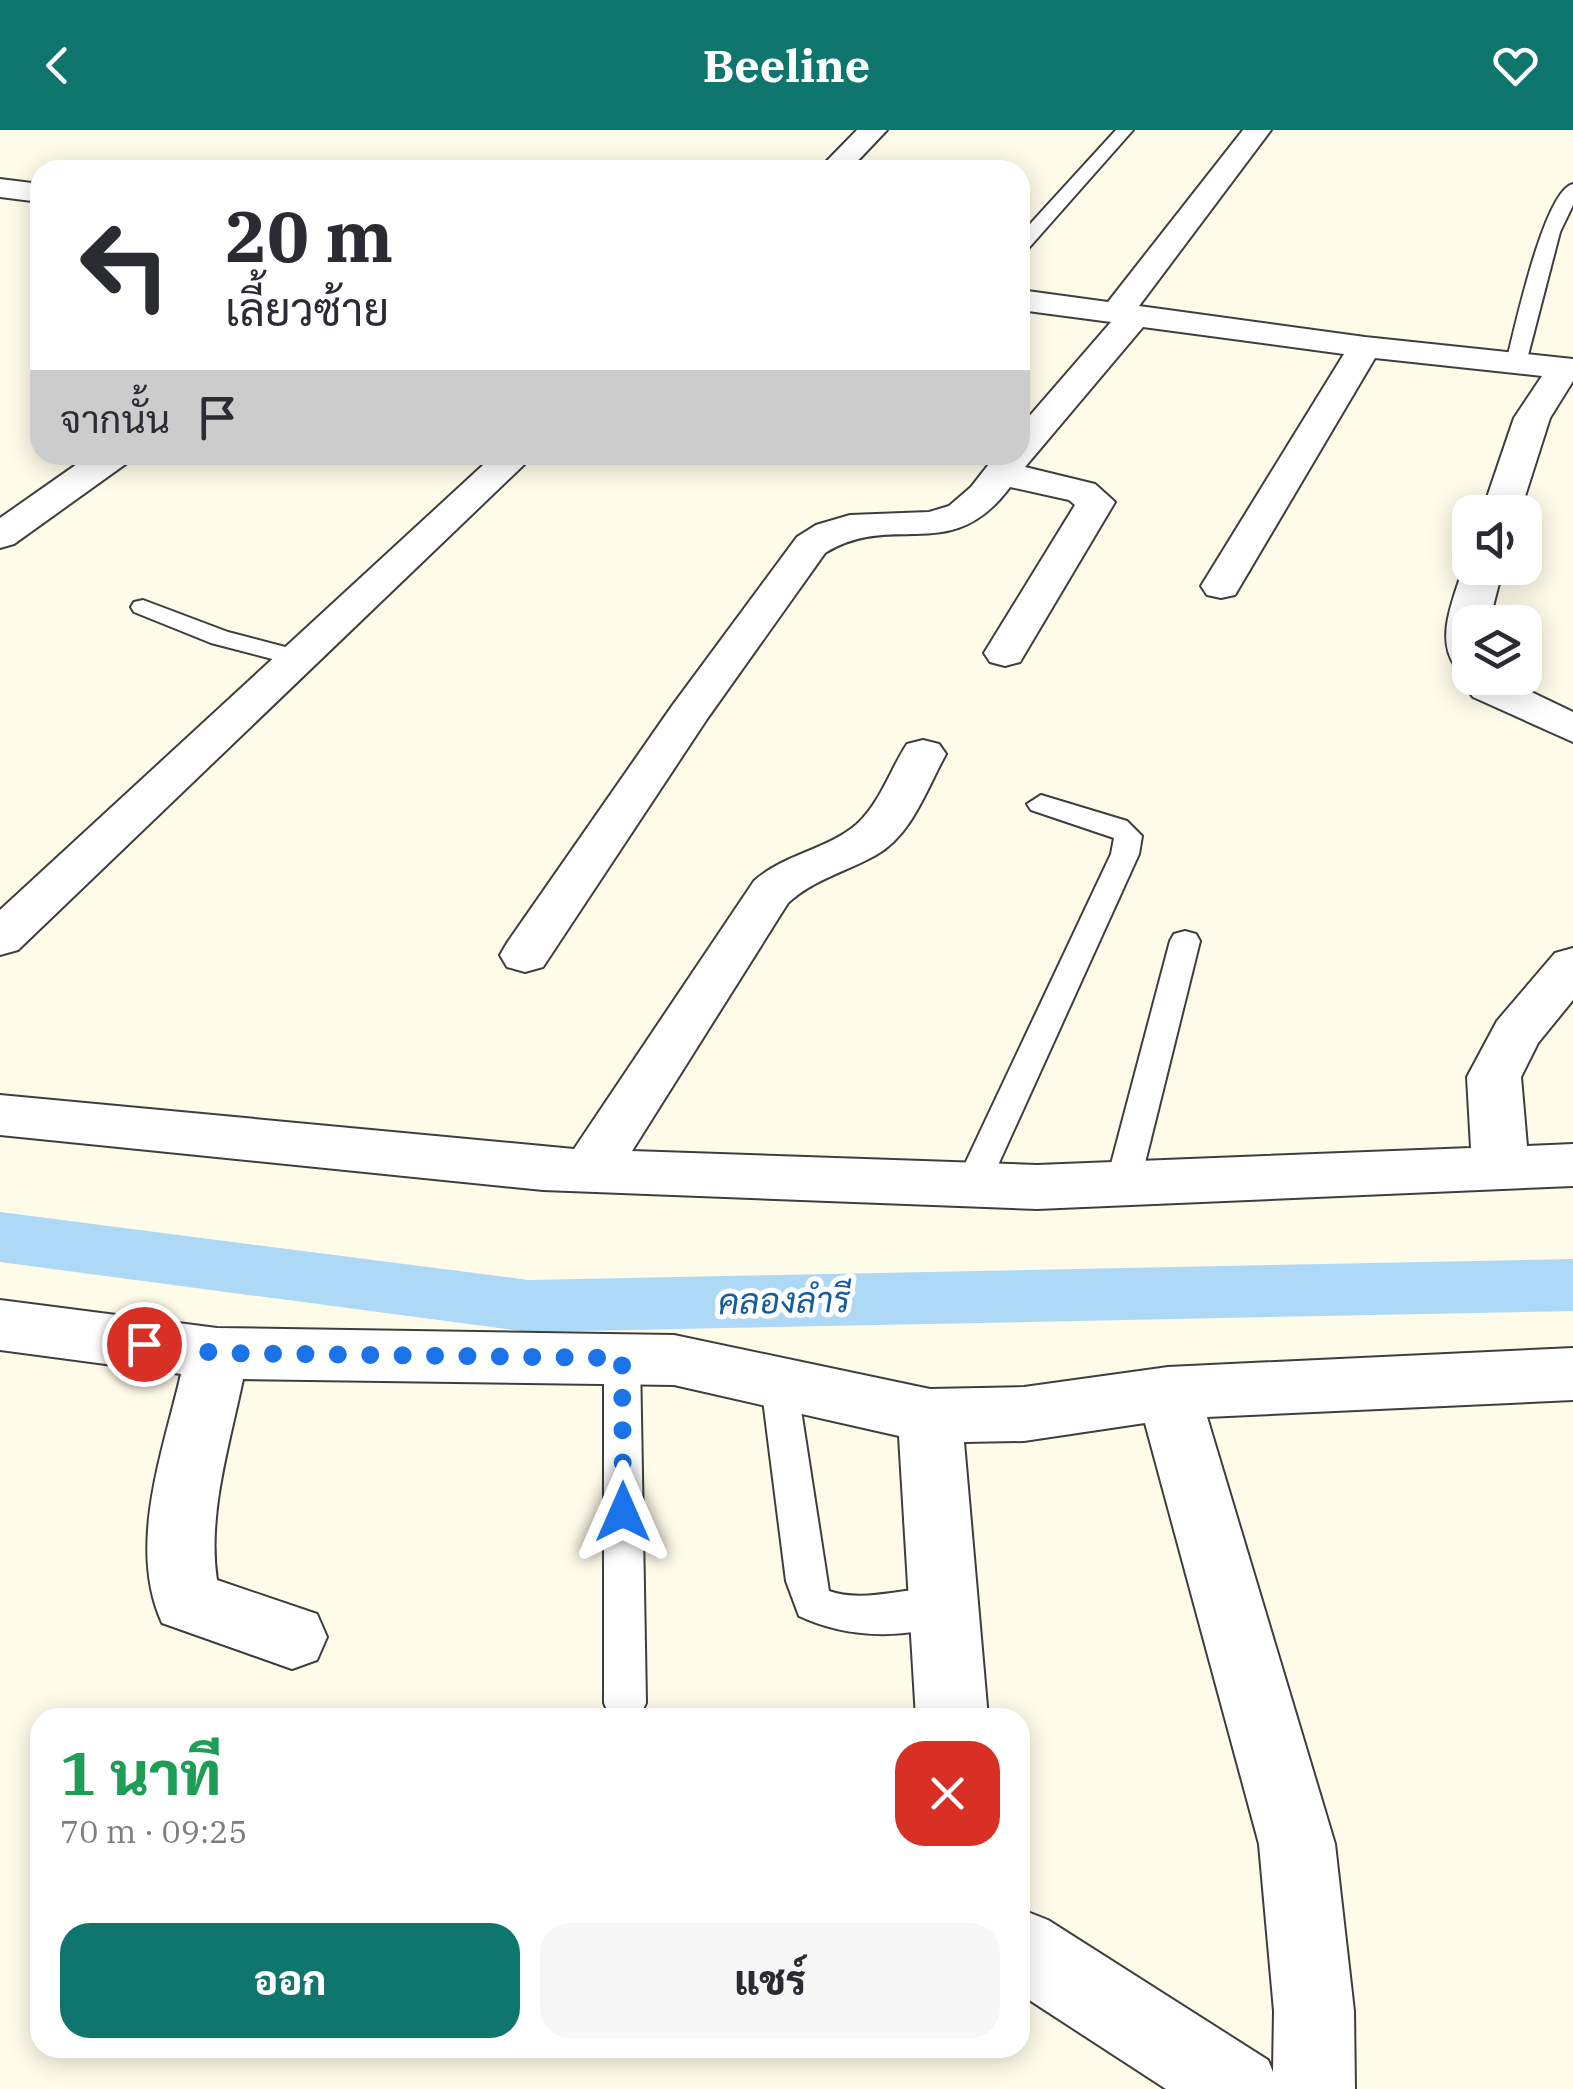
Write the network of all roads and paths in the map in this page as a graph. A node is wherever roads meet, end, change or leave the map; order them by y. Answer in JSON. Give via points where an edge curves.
{"nodes":[{"id":1,"x":873,"y":130,"type":"edge"},
{"id":2,"x":1126,"y":130,"type":"edge"},
{"id":3,"x":1256,"y":130,"type":"edge"},
{"id":4,"x":843,"y":160,"type":"edge"},
{"id":5,"x":0,"y":188,"type":"edge"},
{"id":6,"x":1572,"y":189,"type":"edge"},
{"id":7,"x":30,"y":192,"type":"edge"},
{"id":8,"x":1030,"y":235,"type":"edge"},
{"id":9,"x":1030,"y":301,"type":"edge"},
{"id":10,"x":1126,"y":314,"type":"junction"},
{"id":11,"x":1365,"y":346,"type":"junction"},
{"id":12,"x":1516,"y":363,"type":"junction"},
{"id":13,"x":1568,"y":368,"type":"edge"},
{"id":14,"x":1030,"y":436,"type":"edge"},
{"id":15,"x":100,"y":465,"type":"edge"},
{"id":16,"x":505,"y":465,"type":"edge"},
{"id":17,"x":1007,"y":465,"type":"edge"},
{"id":18,"x":1025,"y":465,"type":"edge"},
{"id":19,"x":1507,"y":495,"type":"edge"},
{"id":20,"x":0,"y":536,"type":"edge"},
{"id":21,"x":1222,"y":586,"type":"dead end"},
{"id":22,"x":143,"y":607,"type":"dead end"},
{"id":23,"x":1005,"y":653,"type":"dead end"},
{"id":24,"x":300,"y":658,"type":"junction"},
{"id":25,"x":1502,"y":695,"type":"edge"},
{"id":26,"x":1573,"y":730,"type":"edge"},
{"id":27,"x":922,"y":754,"type":"dead end"},
{"id":28,"x":1041,"y":804,"type":"dead end"},
{"id":29,"x":0,"y":938,"type":"edge"},
{"id":30,"x":1185,"y":941,"type":"dead end"},
{"id":31,"x":525,"y":956,"type":"dead end"},
{"id":32,"x":1573,"y":965,"type":"edge"},
{"id":33,"x":0,"y":1115,"type":"edge"},
{"id":34,"x":1573,"y":1165,"type":"edge"},
{"id":35,"x":1500,"y":1168,"type":"junction"},
{"id":36,"x":590,"y":1170,"type":"junction"},
{"id":37,"x":1123,"y":1184,"type":"junction"},
{"id":38,"x":972,"y":1185,"type":"junction"},
{"id":39,"x":0,"y":1326,"type":"edge"},
{"id":40,"x":217,"y":1353,"type":"junction"},
{"id":41,"x":622,"y":1358,"type":"junction"},
{"id":42,"x":1573,"y":1374,"type":"edge"},
{"id":43,"x":779,"y":1384,"type":"junction"},
{"id":44,"x":1168,"y":1392,"type":"junction"},
{"id":45,"x":930,"y":1416,"type":"junction"},
{"id":46,"x":944,"y":1607,"type":"junction"},
{"id":47,"x":292,"y":1636,"type":"dead end"},
{"id":48,"x":625,"y":1703,"type":"dead end"},
{"id":49,"x":951,"y":1708,"type":"edge"},
{"id":50,"x":1030,"y":1954,"type":"edge"},
{"id":51,"x":1239,"y":2089,"type":"edge"},
{"id":52,"x":1314,"y":2089,"type":"edge"}],
"edges":[{"from":1,"to":4,"type":"street"},
{"from":2,"to":8,"type":"lane"},
{"from":3,"to":10,"type":"street"},
{"from":5,"to":7,"type":"street"},
{"from":6,"to":12,"type":"lane","via":[[1550,232]]},
{"from":9,"to":10,"type":"street"},
{"from":10,"to":11,"type":"street"},
{"from":10,"to":14,"type":"street"},
{"from":11,"to":12,"type":"street"},
{"from":11,"to":21,"type":"street"},
{"from":12,"to":13,"type":"street"},
{"from":13,"to":19,"type":"street","via":[[1532,418]]},
{"from":15,"to":20,"type":"street"},
{"from":16,"to":24,"type":"street"},
{"from":17,"to":31,"type":"street","via":[[968,512],[952,520],[852,524],[811,544]]},
{"from":18,"to":23,"type":"street","via":[[1096,502]]},
{"from":22,"to":24,"type":"lane","via":[[205,636]]},
{"from":24,"to":29,"type":"street"},
{"from":25,"to":26,"type":"street"},
{"from":27,"to":36,"type":"street","via":[[872,836],[797,870],[771,892]]},
{"from":28,"to":38,"type":"lane","via":[[1117,828],[1128,836],[1125,854]]},
{"from":30,"to":37,"type":"lane"},
{"from":32,"to":35,"type":"street","via":[[1516,1034],[1494,1077]]},
{"from":33,"to":36,"type":"street"},
{"from":34,"to":35,"type":"street"},
{"from":35,"to":37,"type":"street"},
{"from":36,"to":38,"type":"street"},
{"from":37,"to":38,"type":"street"},
{"from":39,"to":40,"type":"street"},
{"from":40,"to":41,"type":"street"},
{"from":40,"to":47,"type":"street","via":[[179,1552],[186,1601]]},
{"from":41,"to":43,"type":"street","via":[[674,1360]]},
{"from":41,"to":48,"type":"lane"},
{"from":42,"to":44,"type":"street"},
{"from":43,"to":45,"type":"street"},
{"from":43,"to":46,"type":"lane","via":[[813,1603],[832,1614],[866,1616]]},
{"from":44,"to":45,"type":"street","via":[[1024,1414]]},
{"from":44,"to":52,"type":"street","via":[[1297,1844],[1314,2011]]},
{"from":45,"to":46,"type":"street"},
{"from":46,"to":49,"type":"street"},
{"from":50,"to":51,"type":"street"}]}
